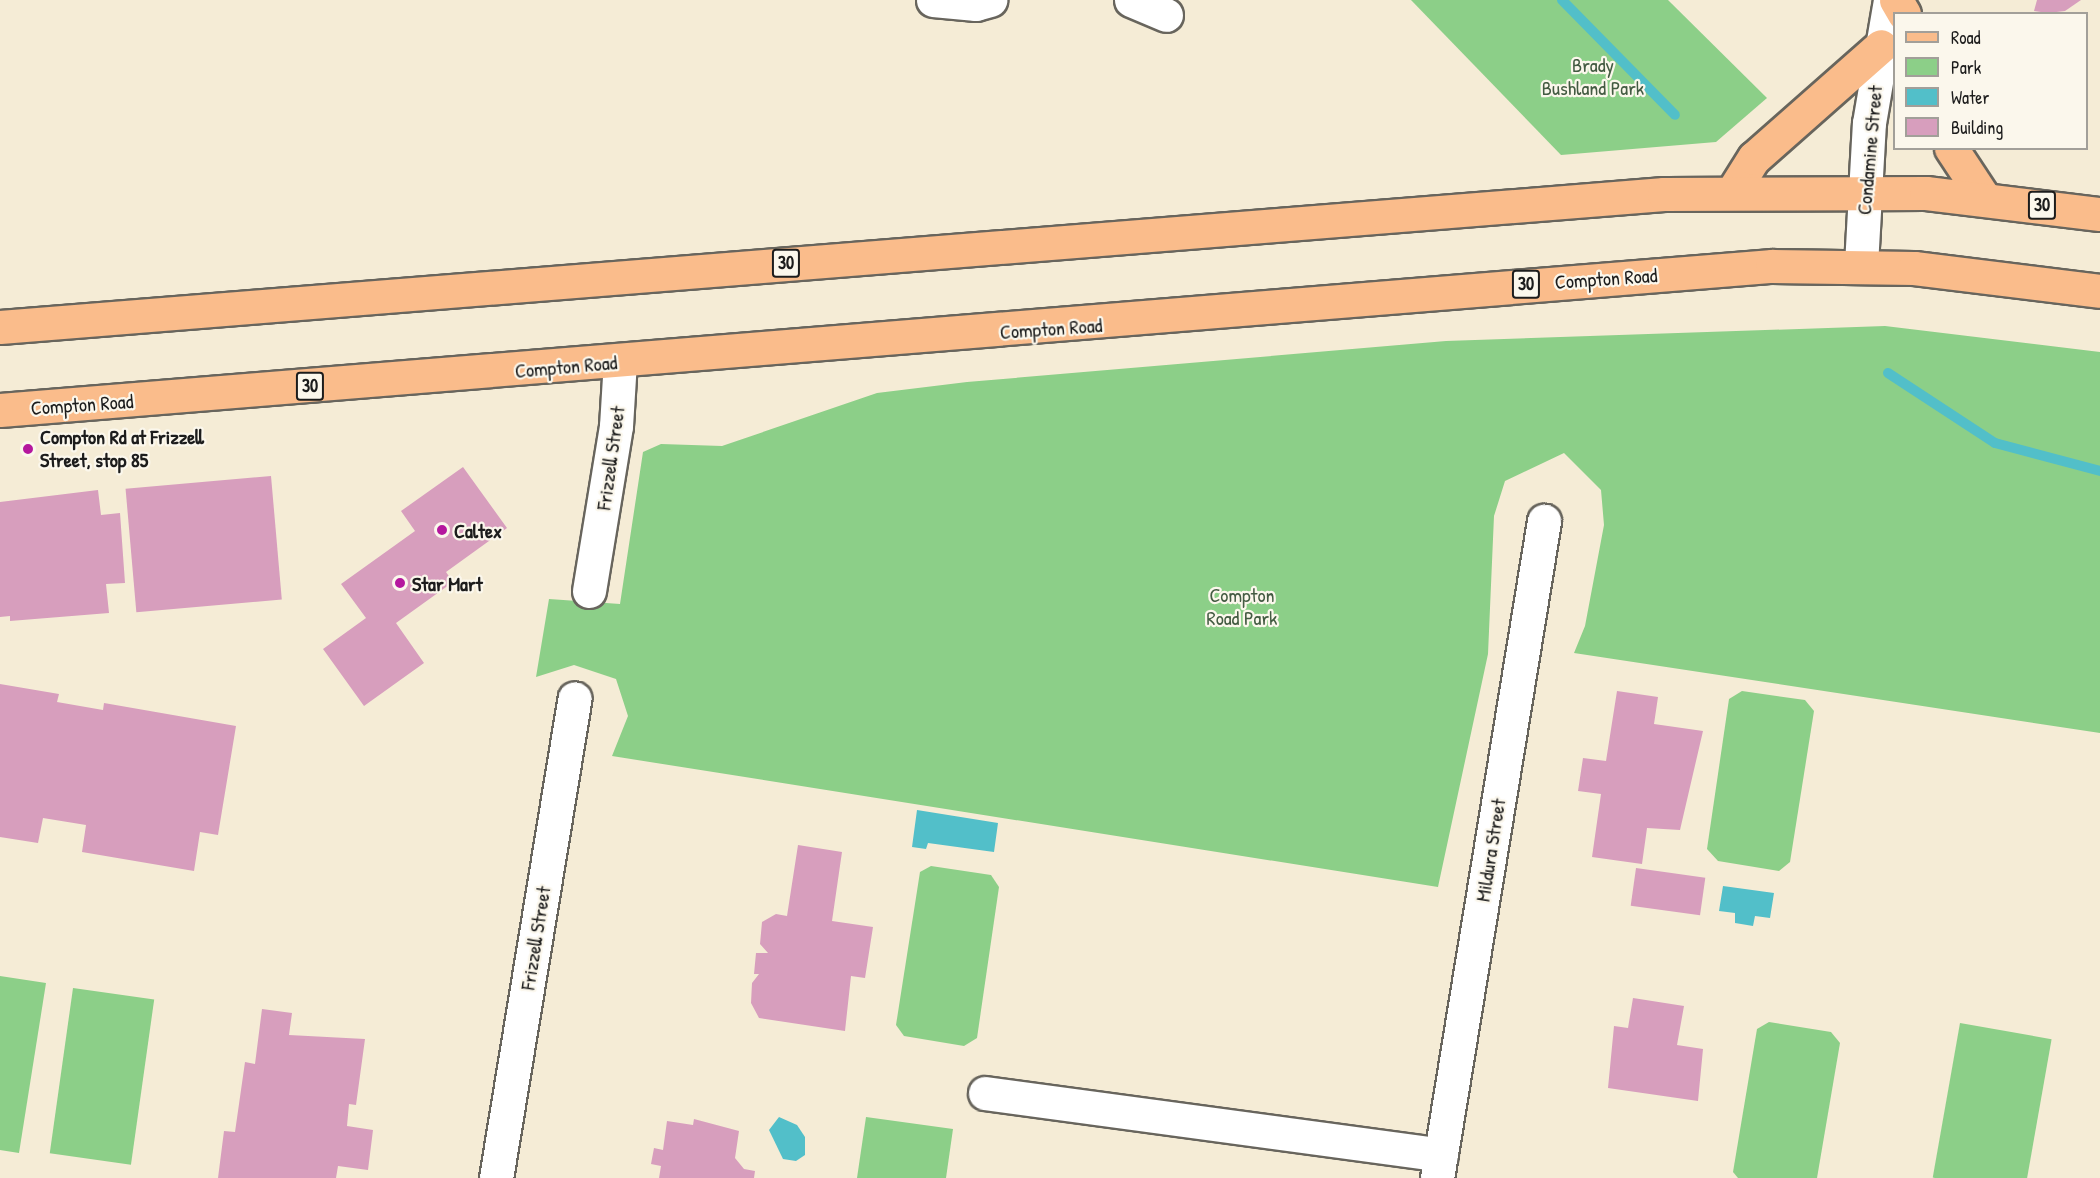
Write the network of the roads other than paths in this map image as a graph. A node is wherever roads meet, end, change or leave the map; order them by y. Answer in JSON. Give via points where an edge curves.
{"nodes":[{"id":1,"x":933,"y":0,"type":"edge"},
{"id":2,"x":990,"y":0,"type":"edge"},
{"id":3,"x":1131,"y":0,"type":"edge"},
{"id":4,"x":1890,"y":0,"type":"edge"},
{"id":5,"x":1166,"y":15,"type":"dead end"},
{"id":6,"x":1881,"y":46,"type":"junction"},
{"id":7,"x":1952,"y":150,"type":"edge"},
{"id":8,"x":1864,"y":190,"type":"junction"},
{"id":9,"x":1733,"y":191,"type":"junction"},
{"id":10,"x":1984,"y":198,"type":"junction"},
{"id":11,"x":2100,"y":214,"type":"edge"},
{"id":12,"x":1861,"y":265,"type":"junction"},
{"id":13,"x":2100,"y":291,"type":"edge"},
{"id":14,"x":0,"y":327,"type":"edge"},
{"id":15,"x":620,"y":361,"type":"junction"},
{"id":16,"x":0,"y":410,"type":"edge"},
{"id":17,"x":1544,"y":521,"type":"dead end"},
{"id":18,"x":589,"y":591,"type":"dead end"},
{"id":19,"x":575,"y":698,"type":"dead end"},
{"id":20,"x":985,"y":1093,"type":"dead end"},
{"id":21,"x":1439,"y":1167,"type":"edge"},
{"id":22,"x":496,"y":1178,"type":"edge"}],
"edges":[{"from":1,"to":2,"type":"street","via":[[976,4]]},
{"from":3,"to":5,"type":"street"},
{"from":4,"to":6,"type":"street","name":"Condamine Street"},
{"from":6,"to":8,"type":"street","name":"Condamine Street"},
{"from":6,"to":9,"type":"main road","via":[[1754,158]]},
{"from":7,"to":10,"type":"main road"},
{"from":8,"to":9,"type":"main road","number":"30"},
{"from":8,"to":10,"type":"main road","number":"30"},
{"from":8,"to":12,"type":"street","name":"Condamine Street"},
{"from":9,"to":14,"type":"main road","number":"30"},
{"from":10,"to":11,"type":"main road","number":"30"},
{"from":12,"to":13,"type":"main road","name":"Compton Road","number":"30"},
{"from":12,"to":15,"type":"main road","name":"Compton Road","number":"30","via":[[1617,277],[1311,301],[1191,317]]},
{"from":15,"to":16,"type":"main road","name":"Compton Road","number":"30"},
{"from":15,"to":18,"type":"street","name":"Frizzell Street","via":[[616,426]]},
{"from":17,"to":21,"type":"street","name":"Mildura Street"},
{"from":19,"to":22,"type":"street","name":"Frizzell Street"},
{"from":20,"to":21,"type":"street"}]}
